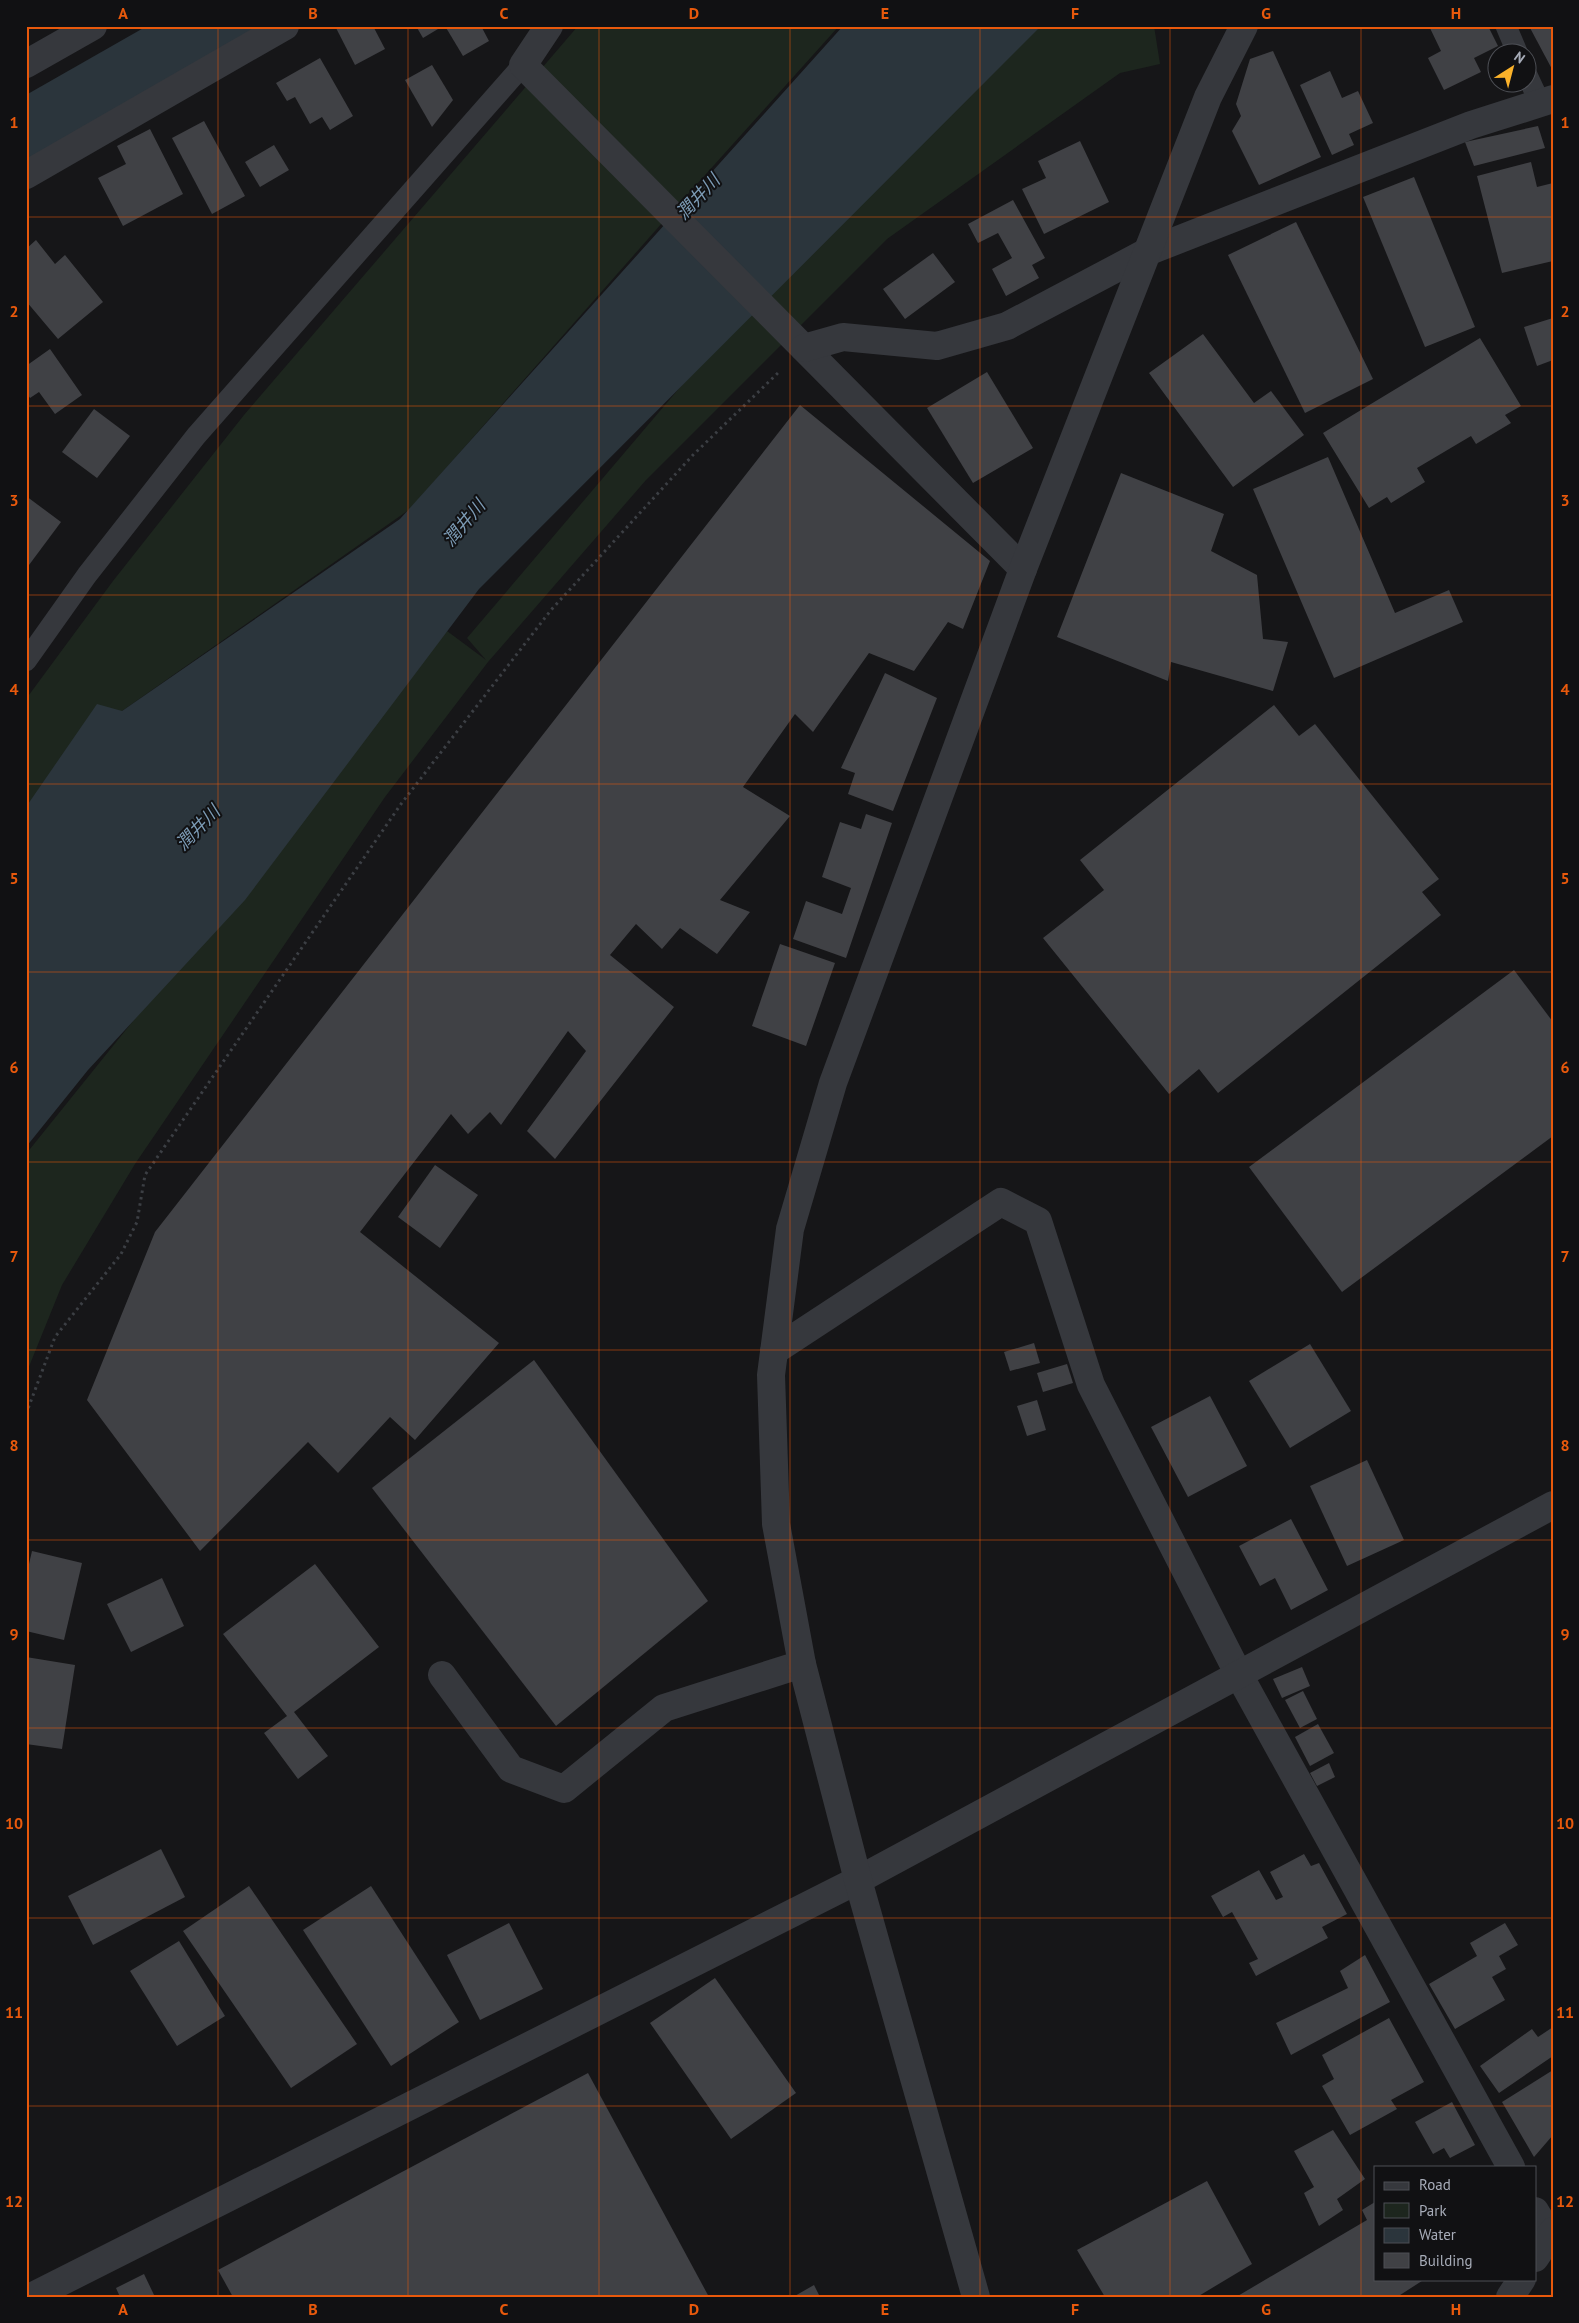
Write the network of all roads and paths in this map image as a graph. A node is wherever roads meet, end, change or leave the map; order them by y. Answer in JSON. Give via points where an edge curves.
{"nodes":[{"id":1,"x":93,"y":26,"type":"edge"},
{"id":2,"x":285,"y":26,"type":"edge"},
{"id":3,"x":550,"y":26,"type":"edge"},
{"id":4,"x":1244,"y":26,"type":"edge"},
{"id":5,"x":1506,"y":26,"type":"edge"},
{"id":6,"x":1513,"y":42,"type":"edge"},
{"id":7,"x":26,"y":64,"type":"edge"},
{"id":8,"x":523,"y":65,"type":"junction"},
{"id":9,"x":1536,"y":87,"type":"edge"},
{"id":10,"x":1546,"y":101,"type":"edge"},
{"id":11,"x":26,"y":175,"type":"edge"},
{"id":12,"x":1147,"y":252,"type":"junction"},
{"id":13,"x":804,"y":348,"type":"junction"},
{"id":14,"x":1023,"y":569,"type":"junction"},
{"id":15,"x":26,"y":660,"type":"edge"},
{"id":16,"x":774,"y":1351,"type":"junction"},
{"id":17,"x":26,"y":1414,"type":"edge"},
{"id":18,"x":1553,"y":1505,"type":"edge"},
{"id":19,"x":802,"y":1664,"type":"junction"},
{"id":20,"x":442,"y":1675,"type":"dead end"},
{"id":21,"x":1239,"y":1675,"type":"junction"},
{"id":22,"x":858,"y":1880,"type":"junction"},
{"id":23,"x":1510,"y":2166,"type":"edge"},
{"id":24,"x":1536,"y":2213,"type":"edge"},
{"id":25,"x":1548,"y":2242,"type":"edge"},
{"id":26,"x":1521,"y":2280,"type":"edge"},
{"id":27,"x":31,"y":2297,"type":"edge"},
{"id":28,"x":976,"y":2297,"type":"edge"},
{"id":29,"x":1510,"y":2297,"type":"edge"}],
"edges":[{"from":1,"to":7,"type":"street"},
{"from":2,"to":11,"type":"street"},
{"from":3,"to":8,"type":"street"},
{"from":4,"to":12,"type":"street","via":[[1208,97]]},
{"from":5,"to":6,"type":"lane"},
{"from":8,"to":13,"type":"street"},
{"from":8,"to":15,"type":"lane","via":[[196,436],[87,575]]},
{"from":9,"to":10,"type":"lane"},
{"from":10,"to":12,"type":"street","via":[[1471,125]]},
{"from":12,"to":13,"type":"street","via":[[1007,326],[937,346],[843,337]]},
{"from":12,"to":14,"type":"street"},
{"from":13,"to":14,"type":"street"},
{"from":13,"to":17,"type":"path","via":[[693,455],[551,610],[401,804],[145,1175],[137,1222],[121,1254],[55,1337]]},
{"from":14,"to":16,"type":"street","via":[[834,1083],[790,1229]]},
{"from":16,"to":19,"type":"street","via":[[771,1375],[776,1524]]},
{"from":16,"to":21,"type":"street","via":[[1001,1202],[1038,1221],[1091,1385]]},
{"from":18,"to":21,"type":"street"},
{"from":19,"to":20,"type":"street","via":[[664,1708],[564,1789],[511,1769]]},
{"from":19,"to":22,"type":"street"},
{"from":21,"to":22,"type":"street"},
{"from":21,"to":23,"type":"street"},
{"from":22,"to":27,"type":"street"},
{"from":22,"to":28,"type":"street"},
{"from":24,"to":25,"type":"street"},
{"from":26,"to":29,"type":"street"}]}
